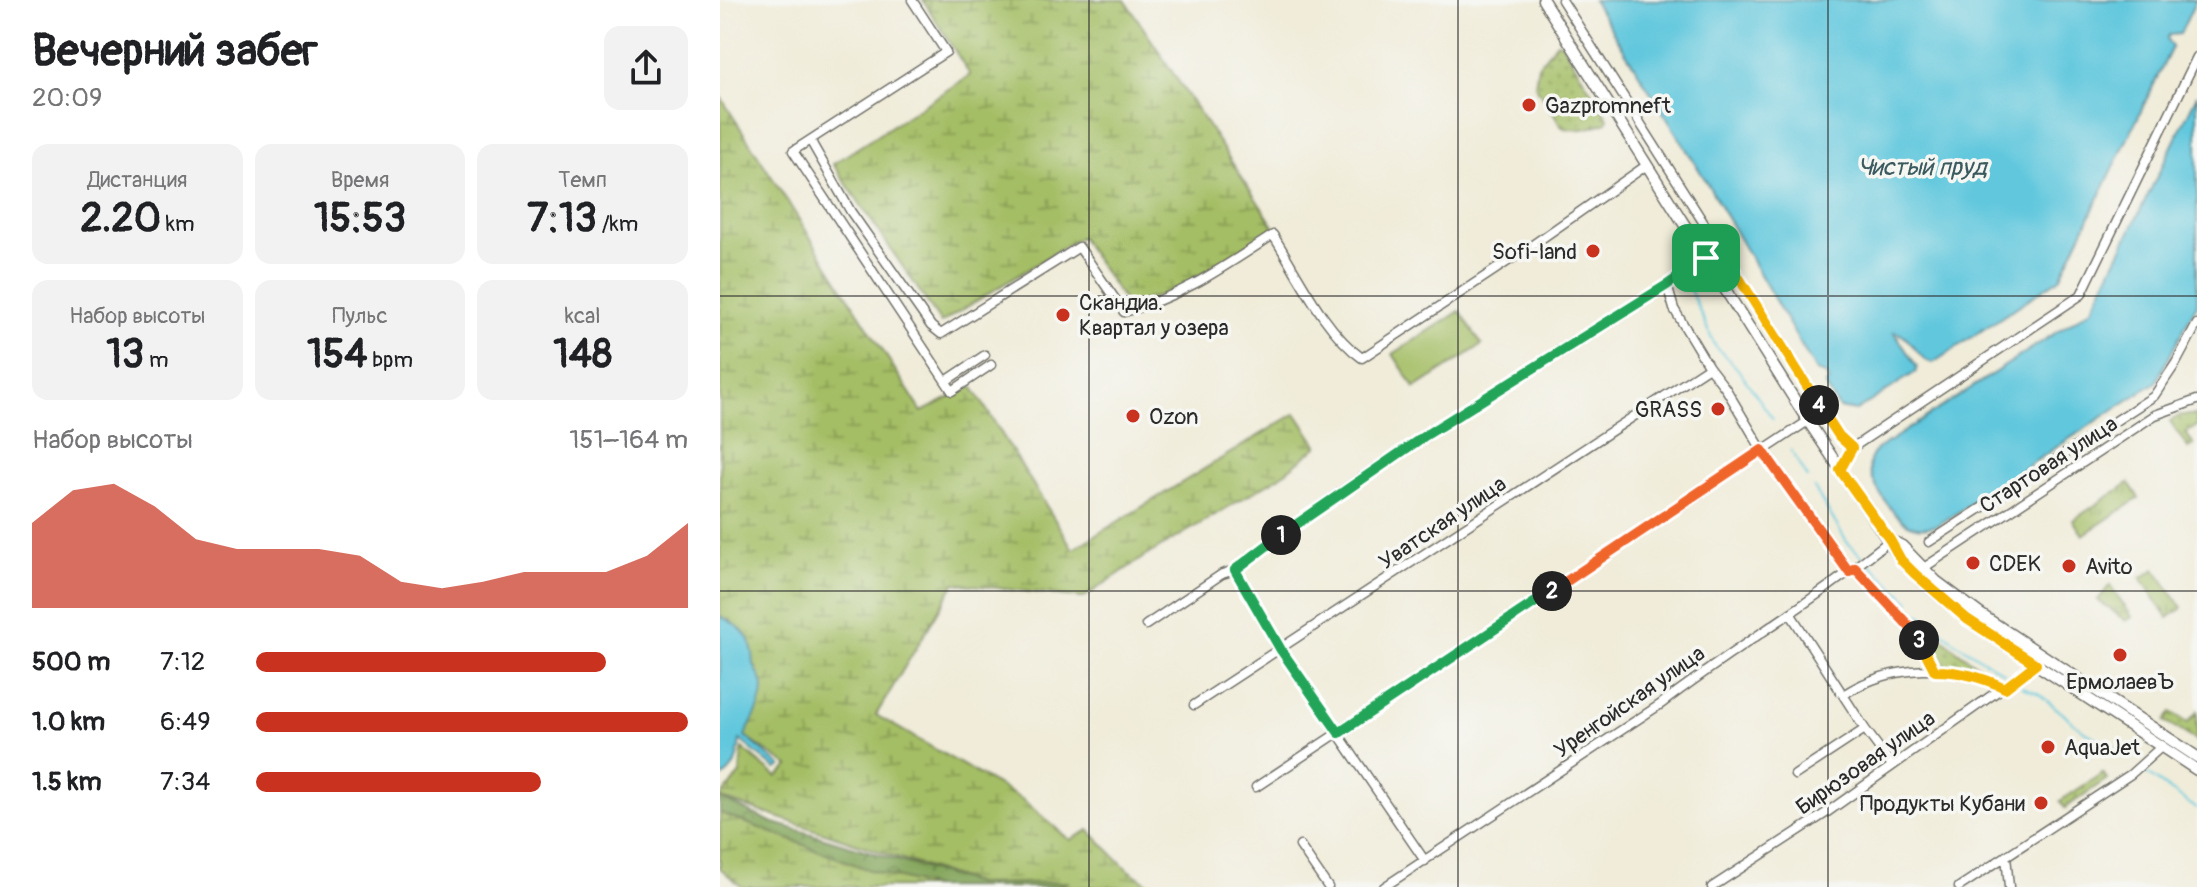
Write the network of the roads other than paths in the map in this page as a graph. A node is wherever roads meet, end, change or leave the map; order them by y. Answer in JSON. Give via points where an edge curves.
{"nodes":[{"id":1,"x":912,"y":0,"type":"edge"},
{"id":2,"x":1543,"y":0,"type":"edge"},
{"id":3,"x":1562,"y":0,"type":"edge"},
{"id":4,"x":2197,"y":57,"type":"edge"},
{"id":5,"x":1612,"y":79,"type":"junction"},
{"id":6,"x":1597,"y":84,"type":"junction"},
{"id":7,"x":810,"y":140,"type":"junction"},
{"id":8,"x":1647,"y":165,"type":"junction"},
{"id":9,"x":1706,"y":258,"type":"junction"},
{"id":10,"x":1727,"y":259,"type":"junction"},
{"id":11,"x":1713,"y":269,"type":"junction"},
{"id":12,"x":1667,"y":285,"type":"junction"},
{"id":13,"x":1762,"y":314,"type":"junction"},
{"id":14,"x":1747,"y":324,"type":"junction"},
{"id":15,"x":2197,"y":324,"type":"edge"},
{"id":16,"x":985,"y":355,"type":"dead end"},
{"id":17,"x":1793,"y":363,"type":"junction"},
{"id":18,"x":991,"y":365,"type":"dead end"},
{"id":19,"x":1709,"y":367,"type":"junction"},
{"id":20,"x":1778,"y":373,"type":"junction"},
{"id":21,"x":946,"y":381,"type":"junction"},
{"id":22,"x":2197,"y":400,"type":"edge"},
{"id":23,"x":1808,"y":421,"type":"junction"},
{"id":24,"x":1852,"y":448,"type":"junction"},
{"id":25,"x":1762,"y":450,"type":"junction"},
{"id":26,"x":1840,"y":470,"type":"junction"},
{"id":27,"x":1890,"y":540,"type":"junction"},
{"id":28,"x":1929,"y":542,"type":"dead end"},
{"id":29,"x":1235,"y":570,"type":"junction"},
{"id":30,"x":1852,"y":570,"type":"junction"},
{"id":31,"x":1919,"y":571,"type":"junction"},
{"id":32,"x":1790,"y":613,"type":"junction"},
{"id":33,"x":1146,"y":625,"type":"dead end"},
{"id":34,"x":1281,"y":650,"type":"junction"},
{"id":35,"x":2036,"y":664,"type":"junction"},
{"id":36,"x":1935,"y":671,"type":"junction"},
{"id":37,"x":2005,"y":688,"type":"junction"},
{"id":38,"x":1843,"y":695,"type":"junction"},
{"id":39,"x":1194,"y":705,"type":"dead end"},
{"id":40,"x":1865,"y":729,"type":"junction"},
{"id":41,"x":1339,"y":733,"type":"junction"},
{"id":42,"x":2161,"y":747,"type":"junction"},
{"id":43,"x":2197,"y":757,"type":"edge"},
{"id":44,"x":1891,"y":764,"type":"junction"},
{"id":45,"x":2197,"y":770,"type":"edge"},
{"id":46,"x":1795,"y":775,"type":"dead end"},
{"id":47,"x":1256,"y":787,"type":"dead end"},
{"id":48,"x":1300,"y":846,"type":"dead end"},
{"id":49,"x":2006,"y":856,"type":"junction"},
{"id":50,"x":1425,"y":861,"type":"junction"},
{"id":51,"x":1328,"y":887,"type":"edge"},
{"id":52,"x":1384,"y":887,"type":"edge"},
{"id":53,"x":1712,"y":887,"type":"edge"},
{"id":54,"x":1959,"y":887,"type":"edge"},
{"id":55,"x":2009,"y":887,"type":"edge"}],
"edges":[{"from":1,"to":7,"type":"street","via":[[946,52]]},
{"from":2,"to":6,"type":"main road"},
{"from":3,"to":5,"type":"street"},
{"from":4,"to":24,"type":"street","via":[[2081,295]]},
{"from":5,"to":6,"type":"street"},
{"from":5,"to":10,"type":"street"},
{"from":6,"to":8,"type":"main road"},
{"from":7,"to":8,"type":"street","via":[[851,212],[941,334],[1079,247],[1124,312],[1193,287],[1273,235],[1331,326],[1362,358]]},
{"from":7,"to":21,"type":"street","via":[[793,151]]},
{"from":8,"to":9,"type":"main road"},
{"from":9,"to":11,"type":"main road"},
{"from":9,"to":12,"type":"street"},
{"from":10,"to":11,"type":"street"},
{"from":10,"to":13,"type":"street"},
{"from":11,"to":14,"type":"main road"},
{"from":12,"to":19,"type":"street","via":[[1674,309]]},
{"from":12,"to":29,"type":"street","via":[[1426,435]]},
{"from":13,"to":14,"type":"street"},
{"from":13,"to":17,"type":"street"},
{"from":14,"to":20,"type":"main road"},
{"from":15,"to":28,"type":"street","via":[[2154,396]]},
{"from":16,"to":21,"type":"street"},
{"from":17,"to":20,"type":"street"},
{"from":17,"to":24,"type":"street"},
{"from":18,"to":21,"type":"street","via":[[952,391]]},
{"from":19,"to":25,"type":"street"},
{"from":19,"to":34,"type":"street","name":"Уватская улица"},
{"from":20,"to":23,"type":"main road"},
{"from":22,"to":31,"type":"street","name":"Стартовая улица","via":[[2155,415]]},
{"from":23,"to":25,"type":"street"},
{"from":23,"to":26,"type":"main road"},
{"from":24,"to":26,"type":"street"},
{"from":25,"to":30,"type":"street"},
{"from":25,"to":41,"type":"street"},
{"from":26,"to":27,"type":"main road"},
{"from":27,"to":30,"type":"street","name":"Уренгойская улица"},
{"from":27,"to":31,"type":"main road","via":[[1901,560]]},
{"from":29,"to":33,"type":"street"},
{"from":29,"to":34,"type":"street"},
{"from":30,"to":32,"type":"street","name":"Уренгойская улица"},
{"from":30,"to":36,"type":"street","via":[[1908,625]]},
{"from":31,"to":35,"type":"main road","via":[[1967,619]]},
{"from":31,"to":43,"type":"main road"},
{"from":32,"to":38,"type":"street"},
{"from":32,"to":50,"type":"street","name":"Уренгойская улица"},
{"from":34,"to":39,"type":"street","name":"Уватская улица"},
{"from":34,"to":41,"type":"street"},
{"from":35,"to":37,"type":"street","name":"Бирюзовая улица"},
{"from":35,"to":42,"type":"main road"},
{"from":36,"to":37,"type":"street","via":[[1984,678]]},
{"from":36,"to":38,"type":"street","via":[[1885,674]]},
{"from":37,"to":44,"type":"street","name":"Бирюзовая улица"},
{"from":38,"to":40,"type":"street"},
{"from":40,"to":44,"type":"street"},
{"from":40,"to":46,"type":"street"},
{"from":41,"to":47,"type":"street"},
{"from":41,"to":50,"type":"street"},
{"from":42,"to":45,"type":"main road"},
{"from":42,"to":49,"type":"street","via":[[2131,774]]},
{"from":44,"to":53,"type":"street","name":"Бирюзовая улица"},
{"from":48,"to":51,"type":"street"},
{"from":49,"to":54,"type":"street"},
{"from":49,"to":55,"type":"street"},
{"from":50,"to":52,"type":"street","name":"Уренгойская улица"}]}
